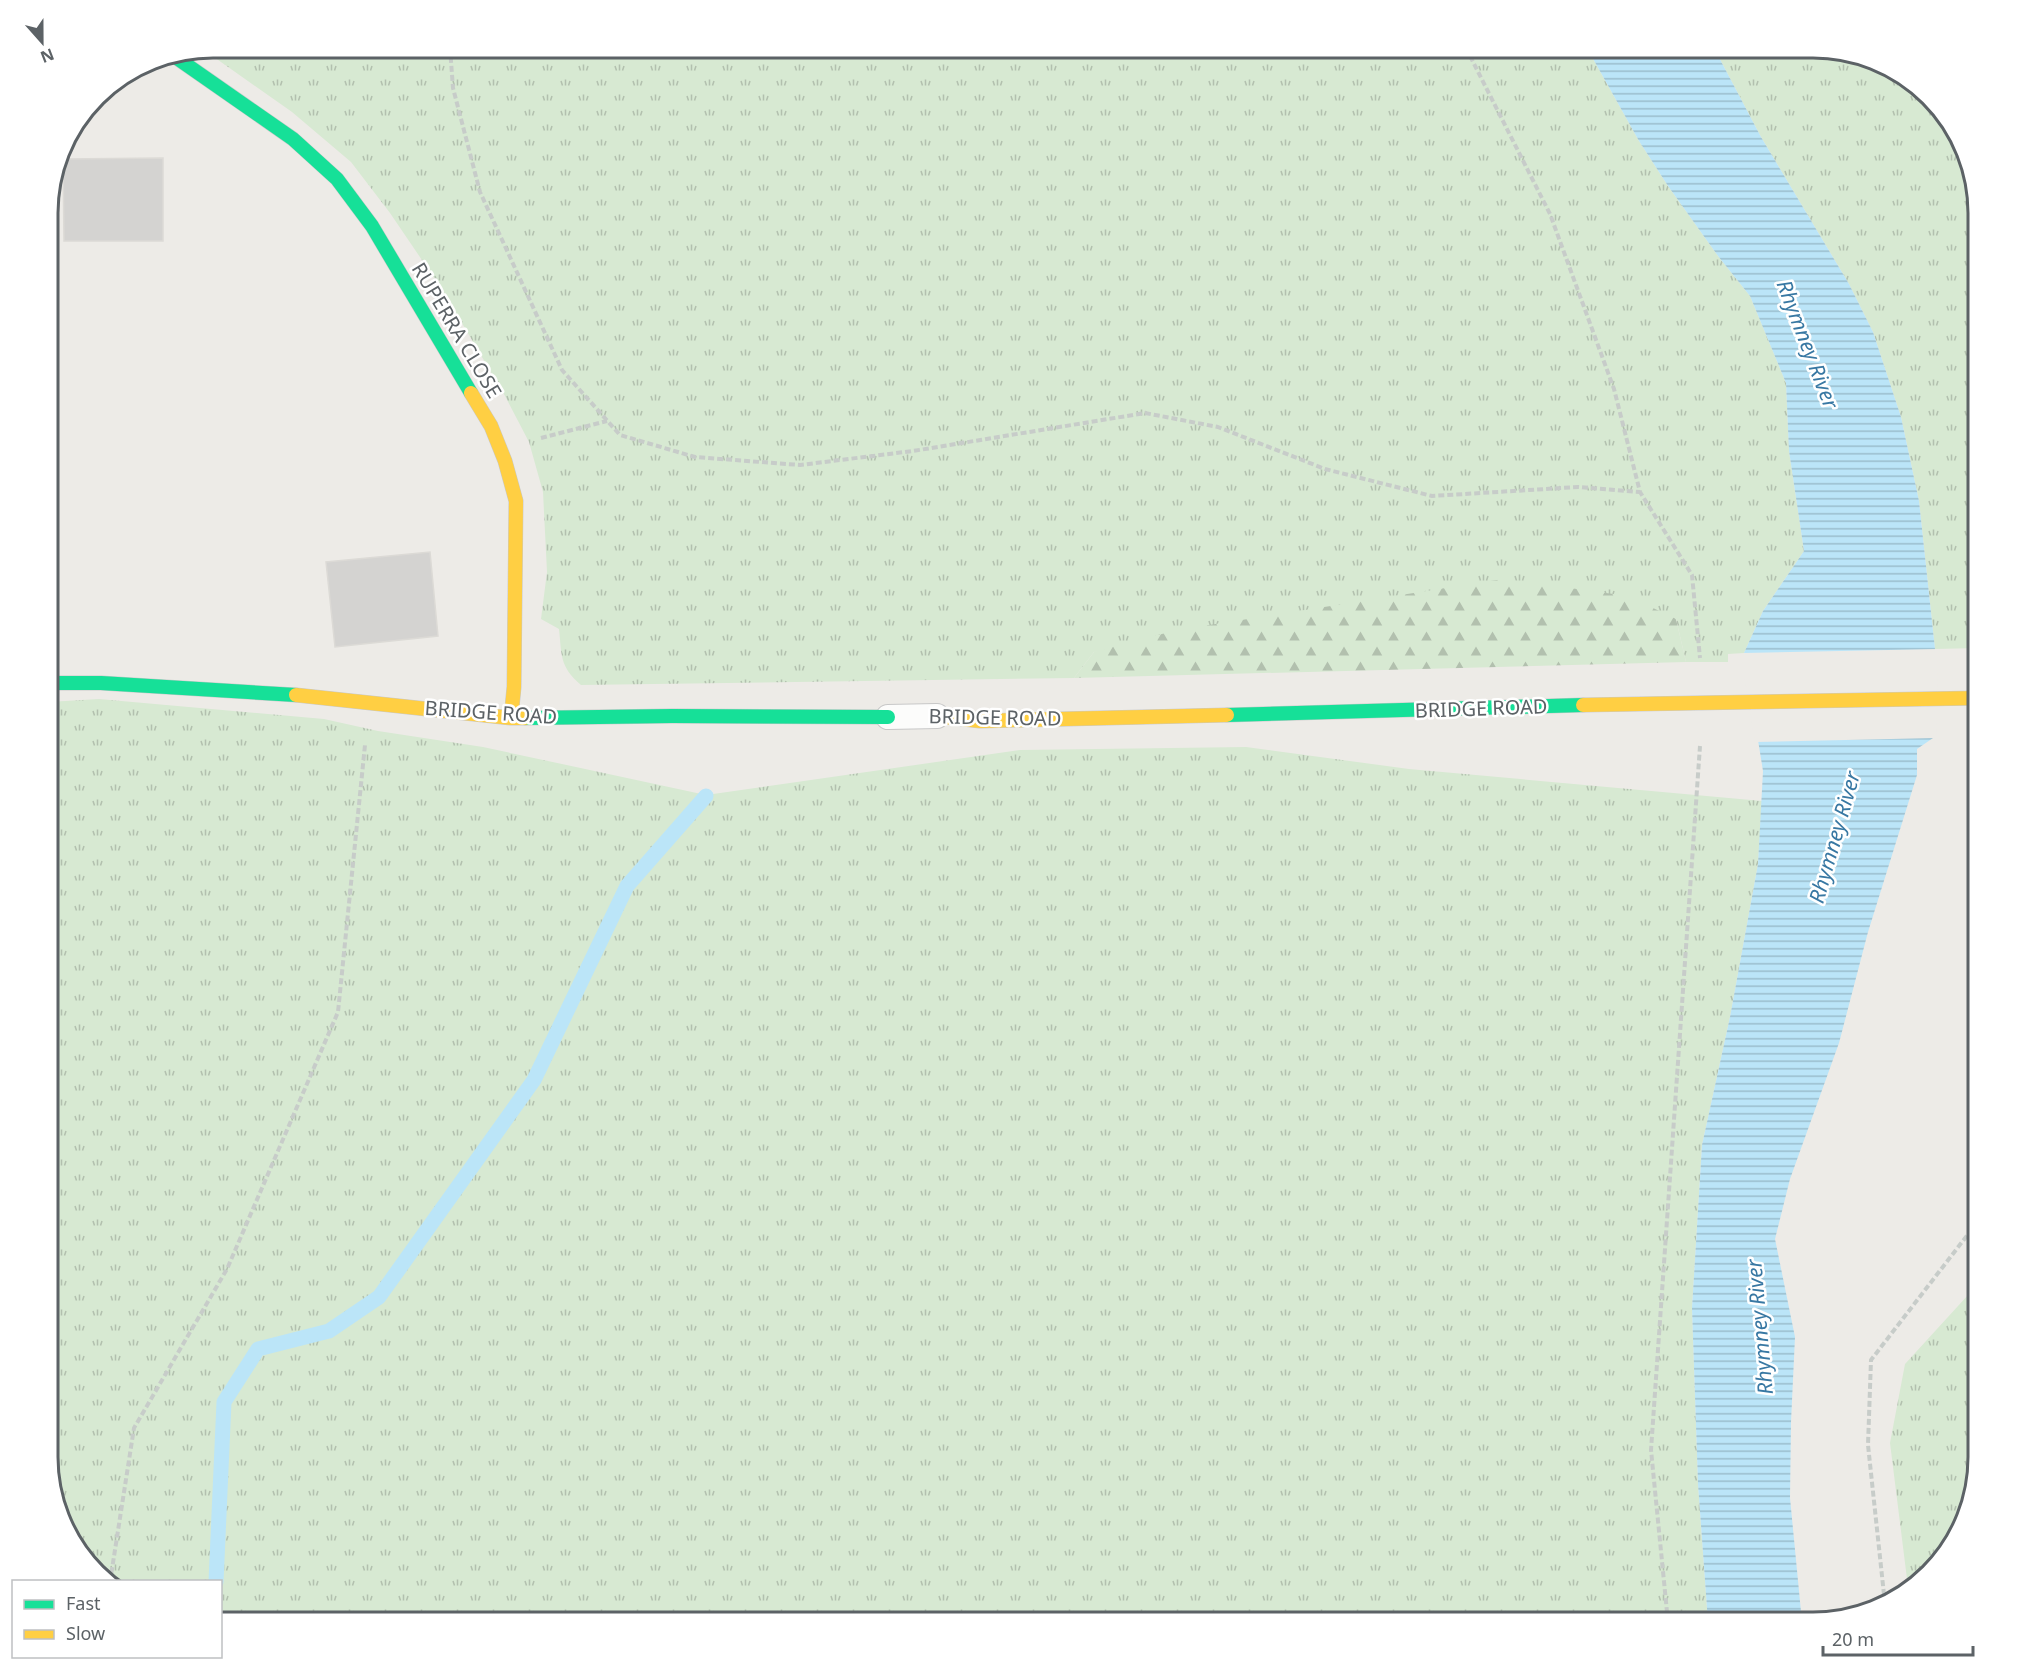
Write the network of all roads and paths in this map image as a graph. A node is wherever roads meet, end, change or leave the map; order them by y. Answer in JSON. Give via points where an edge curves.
{"nodes":[{"id":1,"x":451,"y":58,"type":"edge"},
{"id":2,"x":1471,"y":58,"type":"edge"},
{"id":3,"x":183,"y":62,"type":"edge"},
{"id":4,"x":607,"y":421,"type":"junction"},
{"id":5,"x":540,"y":439,"type":"dead end"},
{"id":6,"x":1640,"y":492,"type":"junction"},
{"id":7,"x":59,"y":683,"type":"edge"},
{"id":8,"x":1968,"y":698,"type":"edge"},
{"id":9,"x":367,"y":702,"type":"junction"},
{"id":10,"x":1702,"y":702,"type":"junction"},
{"id":11,"x":937,"y":716,"type":"joint"},
{"id":12,"x":888,"y":717,"type":"joint"},
{"id":13,"x":511,"y":718,"type":"junction"},
{"id":14,"x":1968,"y":1234,"type":"edge"},
{"id":15,"x":111,"y":1573,"type":"edge"},
{"id":16,"x":1884,"y":1594,"type":"edge"},
{"id":17,"x":1667,"y":1612,"type":"edge"}],
"edges":[{"from":1,"to":4,"type":"path","via":[[453,88],[480,192],[562,370]]},
{"from":2,"to":6,"type":"path","via":[[1550,214],[1614,389]]},
{"from":3,"to":13,"type":"main road","name":"RUPERRA CLOSE","via":[[293,139],[337,179],[372,226],[491,426],[516,501]]},
{"from":4,"to":5,"type":"path"},
{"from":4,"to":6,"type":"path","via":[[620,435],[695,457],[800,465],[1145,414],[1218,427],[1325,469],[1432,496],[1578,487]]},
{"from":6,"to":10,"type":"path","via":[[1692,574]]},
{"from":7,"to":9,"type":"main road","name":"BRIDGE ROAD"},
{"from":8,"to":10,"type":"main road","name":"BRIDGE ROAD"},
{"from":9,"to":13,"type":"main road","name":"BRIDGE ROAD"},
{"from":9,"to":15,"type":"path","via":[[338,1012],[227,1269],[134,1428]]},
{"from":10,"to":11,"type":"main road","name":"BRIDGE ROAD","via":[[980,721]]},
{"from":10,"to":17,"type":"path","via":[[1651,1450]]},
{"from":11,"to":12,"type":"lane","name":"BRIDGE ROAD"},
{"from":12,"to":13,"type":"main road","name":"BRIDGE ROAD"},
{"from":14,"to":16,"type":"path","via":[[1871,1360],[1868,1445]]}]}
